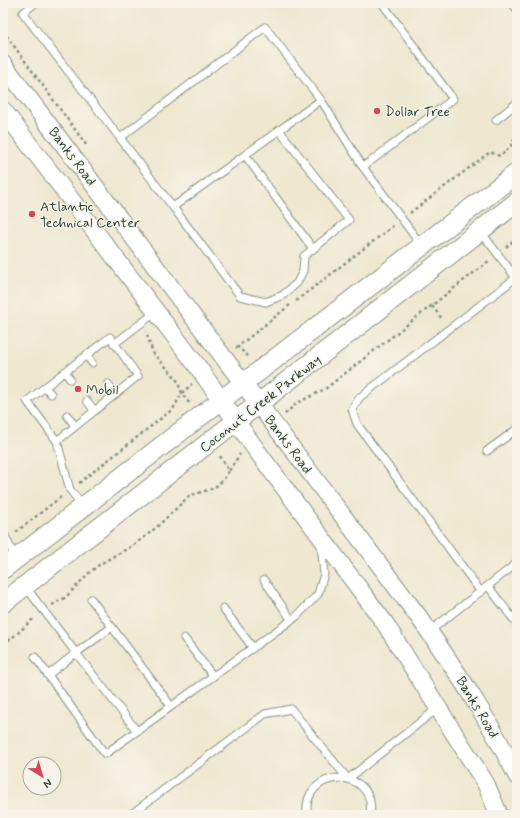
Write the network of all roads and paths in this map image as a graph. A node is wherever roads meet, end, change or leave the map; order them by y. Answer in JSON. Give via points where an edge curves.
{"nodes":[{"id":1,"x":34,"y":3,"type":"edge"},
{"id":2,"x":382,"y":3,"type":"edge"},
{"id":3,"x":512,"y":3,"type":"edge"},
{"id":4,"x":517,"y":9,"type":"edge"},
{"id":5,"x":3,"y":64,"type":"edge"},
{"id":6,"x":321,"y":100,"type":"junction"},
{"id":7,"x":517,"y":104,"type":"edge"},
{"id":8,"x":3,"y":110,"type":"edge"},
{"id":9,"x":496,"y":120,"type":"dead end"},
{"id":10,"x":279,"y":130,"type":"junction"},
{"id":11,"x":517,"y":137,"type":"edge"},
{"id":12,"x":120,"y":138,"type":"junction"},
{"id":13,"x":245,"y":155,"type":"junction"},
{"id":14,"x":363,"y":167,"type":"junction"},
{"id":15,"x":517,"y":173,"type":"edge"},
{"id":16,"x":517,"y":202,"type":"edge"},
{"id":17,"x":173,"y":208,"type":"junction"},
{"id":18,"x":402,"y":219,"type":"junction"},
{"id":19,"x":480,"y":231,"type":"junction"},
{"id":20,"x":517,"y":238,"type":"edge"},
{"id":21,"x":422,"y":246,"type":"junction"},
{"id":22,"x":314,"y":249,"type":"junction"},
{"id":23,"x":498,"y":254,"type":"junction"},
{"id":24,"x":516,"y":278,"type":"edge"},
{"id":25,"x":432,"y":306,"type":"junction"},
{"id":26,"x":156,"y":312,"type":"junction"},
{"id":27,"x":450,"y":328,"type":"junction"},
{"id":28,"x":114,"y":344,"type":"junction"},
{"id":29,"x":86,"y":355,"type":"junction"},
{"id":30,"x":223,"y":357,"type":"junction"},
{"id":31,"x":92,"y":363,"type":"dead end"},
{"id":32,"x":65,"y":372,"type":"junction"},
{"id":33,"x":70,"y":379,"type":"dead end"},
{"id":34,"x":243,"y":383,"type":"junction"},
{"id":35,"x":108,"y":384,"type":"dead end"},
{"id":36,"x":46,"y":387,"type":"junction"},
{"id":37,"x":182,"y":393,"type":"dead end"},
{"id":38,"x":51,"y":394,"type":"dead end"},
{"id":39,"x":116,"y":394,"type":"junction"},
{"id":40,"x":221,"y":400,"type":"junction"},
{"id":41,"x":87,"y":401,"type":"dead end"},
{"id":42,"x":258,"y":403,"type":"junction"},
{"id":43,"x":94,"y":410,"type":"junction"},
{"id":44,"x":67,"y":416,"type":"dead end"},
{"id":45,"x":236,"y":422,"type":"junction"},
{"id":46,"x":273,"y":423,"type":"junction"},
{"id":47,"x":75,"y":426,"type":"junction"},
{"id":48,"x":517,"y":429,"type":"edge"},
{"id":49,"x":57,"y":441,"type":"junction"},
{"id":50,"x":487,"y":451,"type":"dead end"},
{"id":51,"x":229,"y":471,"type":"dead end"},
{"id":52,"x":70,"y":490,"type":"junction"},
{"id":53,"x":83,"y":507,"type":"junction"},
{"id":54,"x":3,"y":532,"type":"edge"},
{"id":55,"x":320,"y":536,"type":"junction"},
{"id":56,"x":7,"y":540,"type":"junction"},
{"id":57,"x":517,"y":563,"type":"edge"},
{"id":58,"x":10,"y":564,"type":"edge"},
{"id":59,"x":264,"y":580,"type":"dead end"},
{"id":60,"x":25,"y":586,"type":"junction"},
{"id":61,"x":488,"y":586,"type":"junction"},
{"id":62,"x":481,"y":592,"type":"junction"},
{"id":63,"x":91,"y":599,"type":"dead end"},
{"id":64,"x":3,"y":603,"type":"edge"},
{"id":65,"x":223,"y":608,"type":"dead end"},
{"id":66,"x":43,"y":610,"type":"junction"},
{"id":67,"x":292,"y":619,"type":"junction"},
{"id":68,"x":517,"y":624,"type":"edge"},
{"id":69,"x":112,"y":627,"type":"junction"},
{"id":70,"x":430,"y":632,"type":"junction"},
{"id":71,"x":184,"y":638,"type":"dead end"},
{"id":72,"x":3,"y":644,"type":"edge"},
{"id":73,"x":252,"y":648,"type":"junction"},
{"id":74,"x":76,"y":653,"type":"junction"},
{"id":75,"x":35,"y":657,"type":"dead end"},
{"id":76,"x":48,"y":675,"type":"junction"},
{"id":77,"x":213,"y":676,"type":"junction"},
{"id":78,"x":172,"y":706,"type":"junction"},
{"id":79,"x":438,"y":707,"type":"junction"},
{"id":80,"x":137,"y":731,"type":"junction"},
{"id":81,"x":517,"y":776,"type":"edge"},
{"id":82,"x":348,"y":779,"type":"junction"},
{"id":83,"x":372,"y":813,"type":"edge"},
{"id":84,"x":130,"y":815,"type":"edge"},
{"id":85,"x":307,"y":815,"type":"edge"},
{"id":86,"x":499,"y":815,"type":"edge"}],
"edges":[{"from":1,"to":12,"type":"lane","via":[[23,13]]},
{"from":2,"to":14,"type":"lane","via":[[453,99]]},
{"from":3,"to":4,"type":"lane"},
{"from":5,"to":30,"type":"street","name":"Banks Road"},
{"from":6,"to":10,"type":"lane"},
{"from":6,"to":12,"type":"lane","via":[[265,27]]},
{"from":6,"to":14,"type":"lane"},
{"from":7,"to":9,"type":"lane"},
{"from":8,"to":26,"type":"street","name":"Banks Road"},
{"from":10,"to":13,"type":"lane"},
{"from":10,"to":22,"type":"lane","via":[[349,220]]},
{"from":11,"to":18,"type":"path","via":[[512,141],[511,147],[500,156],[490,152]]},
{"from":12,"to":17,"type":"lane"},
{"from":13,"to":17,"type":"lane"},
{"from":13,"to":22,"type":"lane"},
{"from":14,"to":18,"type":"lane"},
{"from":15,"to":21,"type":"main road","name":"Coconut Creek Parkway"},
{"from":16,"to":19,"type":"main road","name":"Coconut Creek Parkway"},
{"from":17,"to":22,"type":"lane","via":[[240,296],[266,302],[283,295],[297,283],[303,270],[304,256]]},
{"from":18,"to":21,"type":"lane"},
{"from":18,"to":30,"type":"path"},
{"from":19,"to":23,"type":"lane"},
{"from":19,"to":42,"type":"main road","name":"Coconut Creek Parkway"},
{"from":20,"to":23,"type":"path"},
{"from":21,"to":34,"type":"main road","name":"Coconut Creek Parkway"},
{"from":23,"to":24,"type":"lane"},
{"from":23,"to":25,"type":"path"},
{"from":24,"to":27,"type":"lane"},
{"from":25,"to":27,"type":"path"},
{"from":25,"to":46,"type":"path","via":[[325,389],[297,403]]},
{"from":26,"to":28,"type":"lane"},
{"from":26,"to":40,"type":"street","name":"Banks Road"},
{"from":27,"to":62,"type":"lane","via":[[360,397],[352,409],[357,424]]},
{"from":28,"to":29,"type":"lane","via":[[110,337]]},
{"from":28,"to":39,"type":"lane","via":[[138,376]]},
{"from":29,"to":31,"type":"lane"},
{"from":29,"to":32,"type":"lane"},
{"from":30,"to":34,"type":"street","name":"Banks Road"},
{"from":32,"to":33,"type":"lane"},
{"from":32,"to":36,"type":"lane"},
{"from":34,"to":40,"type":"main road","name":"Coconut Creek Parkway"},
{"from":34,"to":42,"type":"street","name":"Banks Road"},
{"from":35,"to":39,"type":"lane"},
{"from":36,"to":38,"type":"lane"},
{"from":36,"to":49,"type":"lane","via":[[27,401]]},
{"from":37,"to":52,"type":"path","via":[[173,408]]},
{"from":39,"to":43,"type":"lane"},
{"from":40,"to":45,"type":"street","name":"Banks Road"},
{"from":40,"to":53,"type":"main road","name":"Coconut Creek Parkway"},
{"from":41,"to":43,"type":"lane"},
{"from":42,"to":45,"type":"main road","name":"Coconut Creek Parkway"},
{"from":42,"to":46,"type":"street","name":"Banks Road"},
{"from":43,"to":47,"type":"lane"},
{"from":44,"to":47,"type":"lane"},
{"from":45,"to":55,"type":"street","name":"Banks Road"},
{"from":45,"to":60,"type":"main road","name":"Coconut Creek Parkway"},
{"from":46,"to":70,"type":"street","name":"Banks Road"},
{"from":47,"to":49,"type":"lane"},
{"from":48,"to":50,"type":"lane"},
{"from":49,"to":52,"type":"lane"},
{"from":51,"to":66,"type":"path","via":[[214,488],[189,496],[146,536],[100,564],[66,597]]},
{"from":52,"to":53,"type":"lane"},
{"from":52,"to":56,"type":"path"},
{"from":53,"to":58,"type":"main road","name":"Coconut Creek Parkway"},
{"from":54,"to":56,"type":"lane"},
{"from":55,"to":67,"type":"lane","via":[[324,574],[318,594]]},
{"from":55,"to":79,"type":"street","name":"Banks Road","via":[[384,622]]},
{"from":56,"to":58,"type":"lane"},
{"from":57,"to":61,"type":"lane"},
{"from":59,"to":67,"type":"lane"},
{"from":60,"to":64,"type":"main road","name":"Coconut Creek Parkway"},
{"from":60,"to":66,"type":"lane"},
{"from":61,"to":62,"type":"lane"},
{"from":61,"to":68,"type":"lane"},
{"from":62,"to":70,"type":"lane"},
{"from":63,"to":69,"type":"lane"},
{"from":65,"to":73,"type":"lane"},
{"from":66,"to":72,"type":"path"},
{"from":66,"to":74,"type":"lane"},
{"from":67,"to":73,"type":"lane"},
{"from":69,"to":74,"type":"lane"},
{"from":69,"to":78,"type":"lane"},
{"from":70,"to":81,"type":"street","name":"Banks Road","via":[[482,712]]},
{"from":71,"to":77,"type":"lane"},
{"from":73,"to":77,"type":"lane"},
{"from":74,"to":76,"type":"lane"},
{"from":74,"to":80,"type":"lane"},
{"from":75,"to":76,"type":"lane"},
{"from":76,"to":80,"type":"lane","via":[[104,754]]},
{"from":77,"to":78,"type":"lane"},
{"from":78,"to":80,"type":"lane"},
{"from":79,"to":82,"type":"lane"},
{"from":79,"to":86,"type":"street","name":"Banks Road","via":[[486,784]]},
{"from":82,"to":83,"type":"lane","via":[[365,790]]},
{"from":82,"to":84,"type":"lane","via":[[291,709],[265,714]]},
{"from":82,"to":85,"type":"lane","via":[[332,778],[317,786],[308,800]]}]}
